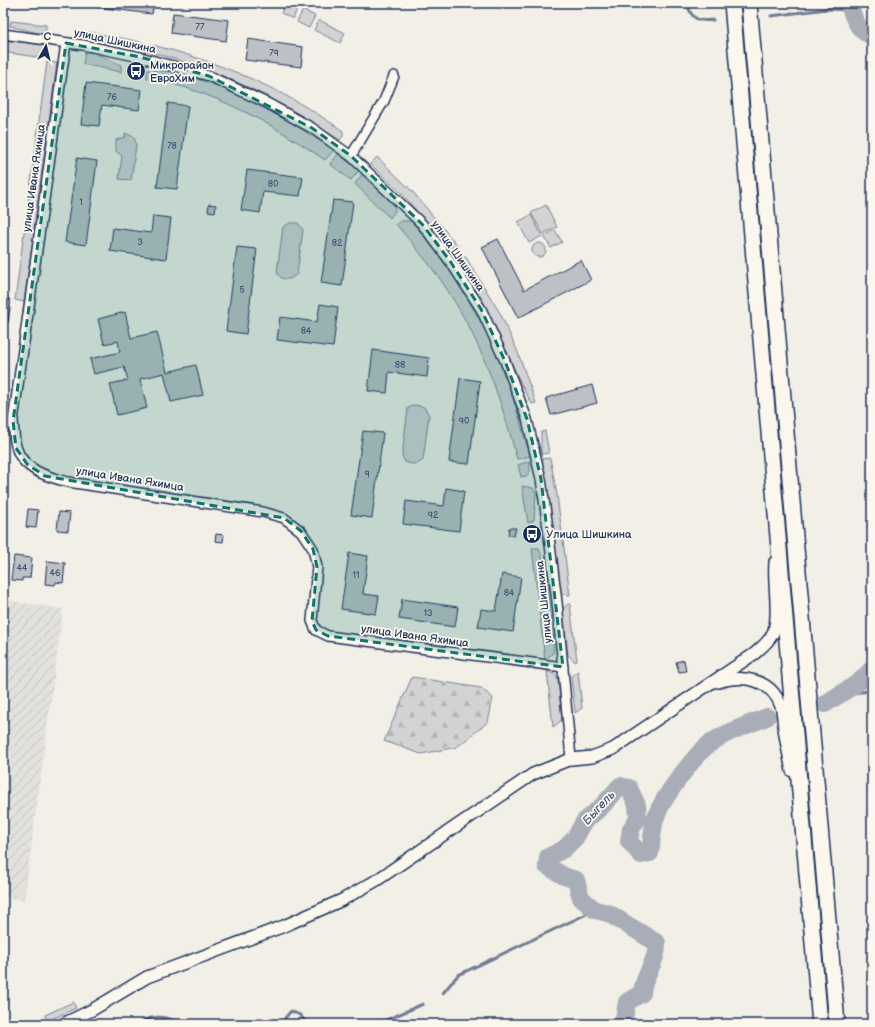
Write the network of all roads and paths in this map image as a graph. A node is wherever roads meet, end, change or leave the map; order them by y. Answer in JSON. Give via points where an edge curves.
{"nodes":[{"id":1,"x":732,"y":3,"type":"edge"},
{"id":2,"x":749,"y":3,"type":"edge"},
{"id":3,"x":3,"y":34,"type":"edge"},
{"id":4,"x":66,"y":43,"type":"junction"},
{"id":5,"x":394,"y":76,"type":"dead end"},
{"id":6,"x":351,"y":156,"type":"junction"},
{"id":7,"x":3,"y":302,"type":"edge"},
{"id":8,"x":3,"y":320,"type":"edge"},
{"id":9,"x":777,"y":540,"type":"junction"},
{"id":10,"x":563,"y":668,"type":"junction"},
{"id":11,"x":704,"y":687,"type":"junction"},
{"id":12,"x":571,"y":759,"type":"junction"},
{"id":13,"x":802,"y":825,"type":"junction"},
{"id":14,"x":64,"y":1024,"type":"edge"},
{"id":15,"x":820,"y":1024,"type":"edge"},
{"id":16,"x":836,"y":1024,"type":"edge"}],
"edges":[{"from":1,"to":9,"type":"highway"},
{"from":2,"to":16,"type":"highway"},
{"from":3,"to":4,"type":"street","name":"улица Шишкина"},
{"from":4,"to":6,"type":"street","name":"улица Шишкина","via":[[140,57],[209,76],[267,103],[312,128]]},
{"from":4,"to":10,"type":"street","name":"улица Ивана Яхимца","via":[[13,421],[16,448],[27,464],[45,476],[68,482],[263,512],[284,518],[302,531],[313,549],[316,567],[312,621],[316,630],[328,636]]},
{"from":5,"to":6,"type":"street","via":[[384,102]]},
{"from":6,"to":10,"type":"street","name":"улица Шишкина","via":[[422,224],[480,310],[505,361],[526,418],[541,479]]},
{"from":7,"to":8,"type":"street"},
{"from":9,"to":11,"type":"street","via":[[774,578],[776,623],[773,634],[754,654]]},
{"from":9,"to":13,"type":"highway"},
{"from":10,"to":12,"type":"street","name":"улица Шишкина"},
{"from":11,"to":12,"type":"street","via":[[613,749],[592,757]]},
{"from":11,"to":13,"type":"street","via":[[731,678],[746,678],[759,682],[770,690],[780,706]]},
{"from":12,"to":14,"type":"street","via":[[533,774],[378,880],[342,900],[284,926],[147,977]]},
{"from":13,"to":15,"type":"highway"}]}
